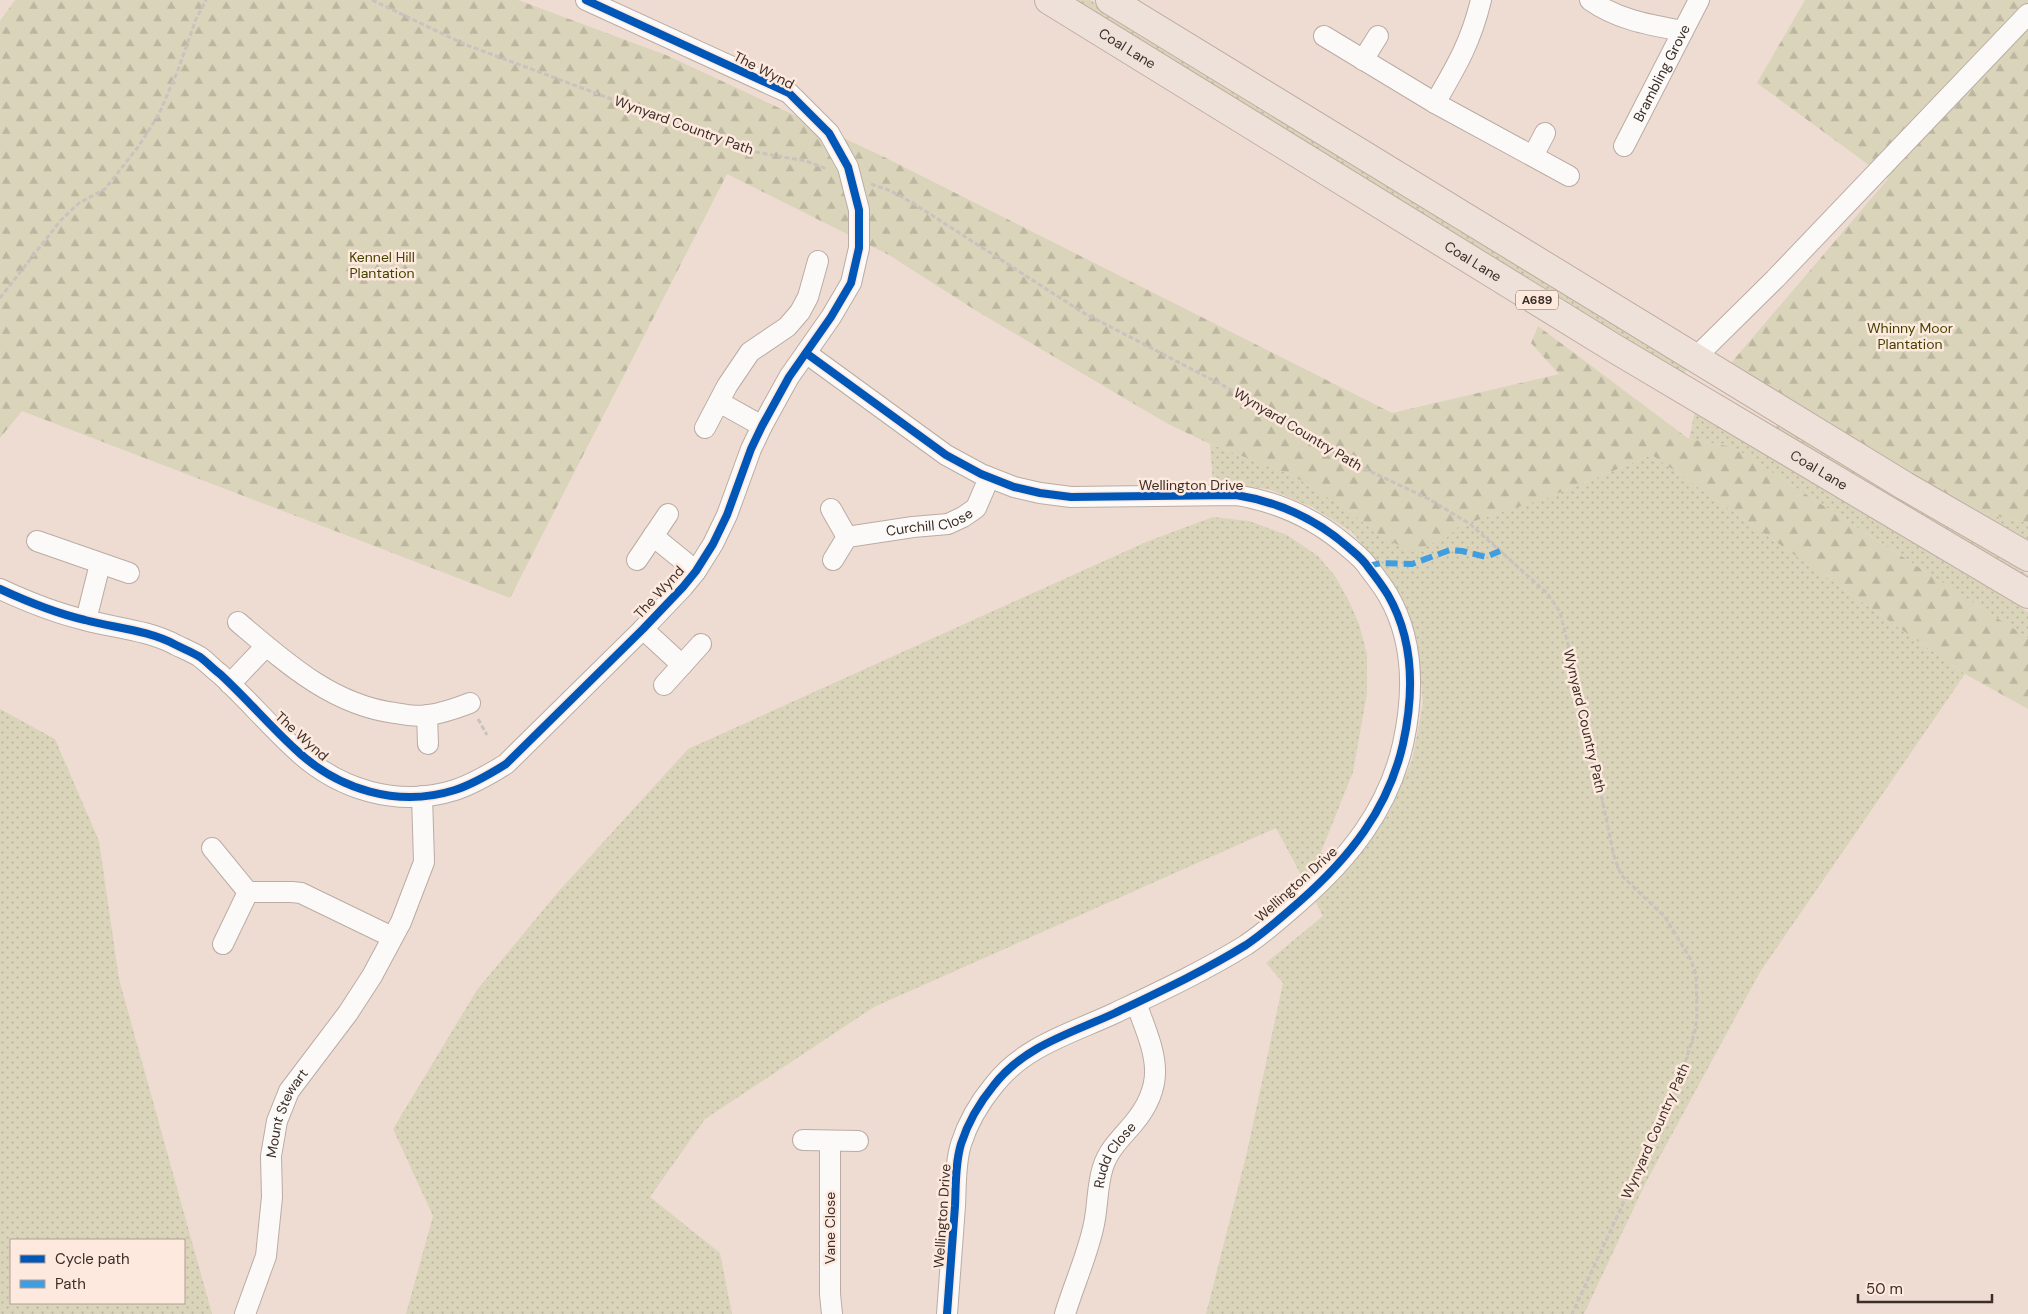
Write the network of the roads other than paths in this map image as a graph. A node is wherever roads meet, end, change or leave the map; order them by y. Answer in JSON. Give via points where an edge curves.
{"nodes":[{"id":1,"x":586,"y":0,"type":"edge"},
{"id":2,"x":1050,"y":0,"type":"edge"},
{"id":3,"x":1110,"y":0,"type":"edge"},
{"id":4,"x":1481,"y":0,"type":"edge"},
{"id":5,"x":1590,"y":0,"type":"edge"},
{"id":6,"x":1699,"y":0,"type":"edge"},
{"id":7,"x":2028,"y":14,"type":"edge"},
{"id":8,"x":1683,"y":31,"type":"junction"},
{"id":9,"x":1324,"y":36,"type":"dead end"},
{"id":10,"x":1378,"y":36,"type":"dead end"},
{"id":11,"x":1363,"y":60,"type":"junction"},
{"id":12,"x":1435,"y":103,"type":"junction"},
{"id":13,"x":1545,"y":133,"type":"dead end"},
{"id":14,"x":1624,"y":146,"type":"dead end"},
{"id":15,"x":1533,"y":156,"type":"junction"},
{"id":16,"x":1569,"y":176,"type":"dead end"},
{"id":17,"x":818,"y":261,"type":"dead end"},
{"id":18,"x":806,"y":353,"type":"junction"},
{"id":19,"x":1696,"y":357,"type":"junction"},
{"id":20,"x":719,"y":402,"type":"junction"},
{"id":21,"x":762,"y":426,"type":"junction"},
{"id":22,"x":705,"y":428,"type":"dead end"},
{"id":23,"x":990,"y":478,"type":"junction"},
{"id":24,"x":831,"y":509,"type":"dead end"},
{"id":25,"x":668,"y":514,"type":"dead end"},
{"id":26,"x":653,"y":536,"type":"junction"},
{"id":27,"x":847,"y":537,"type":"junction"},
{"id":28,"x":37,"y":541,"type":"dead end"},
{"id":29,"x":2028,"y":557,"type":"edge"},
{"id":30,"x":637,"y":560,"type":"dead end"},
{"id":31,"x":834,"y":560,"type":"dead end"},
{"id":32,"x":100,"y":564,"type":"junction"},
{"id":33,"x":696,"y":571,"type":"junction"},
{"id":34,"x":129,"y":573,"type":"dead end"},
{"id":35,"x":0,"y":589,"type":"edge"},
{"id":36,"x":2028,"y":594,"type":"edge"},
{"id":37,"x":86,"y":620,"type":"junction"},
{"id":38,"x":238,"y":622,"type":"dead end"},
{"id":39,"x":643,"y":628,"type":"junction"},
{"id":40,"x":700,"y":644,"type":"dead end"},
{"id":41,"x":266,"y":646,"type":"junction"},
{"id":42,"x":682,"y":665,"type":"junction"},
{"id":43,"x":230,"y":684,"type":"junction"},
{"id":44,"x":664,"y":686,"type":"dead end"},
{"id":45,"x":470,"y":703,"type":"dead end"},
{"id":46,"x":427,"y":715,"type":"junction"},
{"id":47,"x":428,"y":744,"type":"dead end"},
{"id":48,"x":422,"y":796,"type":"junction"},
{"id":49,"x":212,"y":848,"type":"dead end"},
{"id":50,"x":248,"y":892,"type":"junction"},
{"id":51,"x":392,"y":937,"type":"junction"},
{"id":52,"x":223,"y":944,"type":"dead end"},
{"id":53,"x":1136,"y":1003,"type":"junction"},
{"id":54,"x":803,"y":1140,"type":"dead end"},
{"id":55,"x":830,"y":1141,"type":"junction"},
{"id":56,"x":858,"y":1141,"type":"dead end"},
{"id":57,"x":245,"y":1314,"type":"edge"},
{"id":58,"x":832,"y":1314,"type":"edge"},
{"id":59,"x":948,"y":1314,"type":"edge"},
{"id":60,"x":1064,"y":1314,"type":"edge"}],
"edges":[{"from":1,"to":18,"type":"street","name":"The Wynd","via":[[789,93],[829,133],[851,178],[859,210],[859,248],[851,282]]},
{"from":2,"to":36,"type":"highway","name":"Coal Lane","number":"A689","via":[[1612,347]]},
{"from":3,"to":19,"type":"highway","number":"A689"},
{"from":4,"to":12,"type":"street","via":[[1466,49]]},
{"from":5,"to":8,"type":"street","via":[[1610,13]]},
{"from":6,"to":8,"type":"street","name":"Brambling Grove"},
{"from":7,"to":19,"type":"street","via":[[1775,279]]},
{"from":8,"to":14,"type":"street","name":"Brambling Grove"},
{"from":9,"to":11,"type":"street"},
{"from":10,"to":11,"type":"street"},
{"from":11,"to":12,"type":"street"},
{"from":12,"to":15,"type":"street"},
{"from":13,"to":15,"type":"street"},
{"from":15,"to":16,"type":"street"},
{"from":17,"to":20,"type":"street","via":[[808,297],[800,312],[787,327],[750,352]]},
{"from":18,"to":21,"type":"street","name":"The Wynd","via":[[789,376]]},
{"from":18,"to":23,"type":"street","name":"Wellington Drive","via":[[946,455]]},
{"from":19,"to":29,"type":"highway","number":"A689","via":[[1905,486]]},
{"from":20,"to":21,"type":"street"},
{"from":20,"to":22,"type":"street"},
{"from":21,"to":33,"type":"street","name":"The Wynd","via":[[727,515]]},
{"from":23,"to":27,"type":"street","name":"Curchill Close","via":[[976,508],[948,524]]},
{"from":23,"to":53,"type":"street","name":"Wellington Drive","via":[[1014,487],[1071,497],[1236,495],[1258,498],[1298,512],[1331,531],[1364,560],[1388,596],[1403,631],[1411,684],[1408,722],[1398,767],[1375,816],[1352,850],[1310,892],[1249,943]]},
{"from":24,"to":27,"type":"street"},
{"from":25,"to":26,"type":"street"},
{"from":26,"to":30,"type":"street"},
{"from":26,"to":33,"type":"street","name":"The Wynd"},
{"from":27,"to":31,"type":"street"},
{"from":28,"to":32,"type":"street"},
{"from":32,"to":34,"type":"street"},
{"from":32,"to":37,"type":"street"},
{"from":33,"to":39,"type":"street","name":"The Wynd"},
{"from":35,"to":37,"type":"street","name":"The Wynd","via":[[51,611]]},
{"from":37,"to":43,"type":"street","name":"The Wynd","via":[[168,640],[201,658]]},
{"from":38,"to":41,"type":"street"},
{"from":39,"to":42,"type":"street","name":"The Wynd"},
{"from":39,"to":48,"type":"street","name":"The Wynd","via":[[506,764],[455,790]]},
{"from":40,"to":42,"type":"street"},
{"from":41,"to":43,"type":"street"},
{"from":41,"to":46,"type":"street","via":[[344,700],[389,713]]},
{"from":42,"to":44,"type":"street"},
{"from":43,"to":48,"type":"street","name":"The Wynd","via":[[315,767],[372,793]]},
{"from":45,"to":46,"type":"street"},
{"from":46,"to":47,"type":"street"},
{"from":48,"to":51,"type":"street","name":"Mount Stewart","via":[[424,862]]},
{"from":49,"to":50,"type":"street"},
{"from":50,"to":51,"type":"street","via":[[301,893]]},
{"from":50,"to":52,"type":"street"},
{"from":51,"to":57,"type":"street","name":"Mount Stewart","via":[[348,1013],[289,1091],[277,1121],[271,1156],[272,1197],[266,1256]]},
{"from":53,"to":59,"type":"street","name":"Wellington Drive","via":[[1028,1053],[1011,1066],[980,1104],[967,1128],[958,1162]]},
{"from":53,"to":60,"type":"street","name":"Rudd Close","via":[[1154,1052],[1152,1093],[1102,1168],[1094,1225]]},
{"from":54,"to":55,"type":"street"},
{"from":55,"to":56,"type":"street"},
{"from":55,"to":58,"type":"street","name":"Vane Close"}]}
